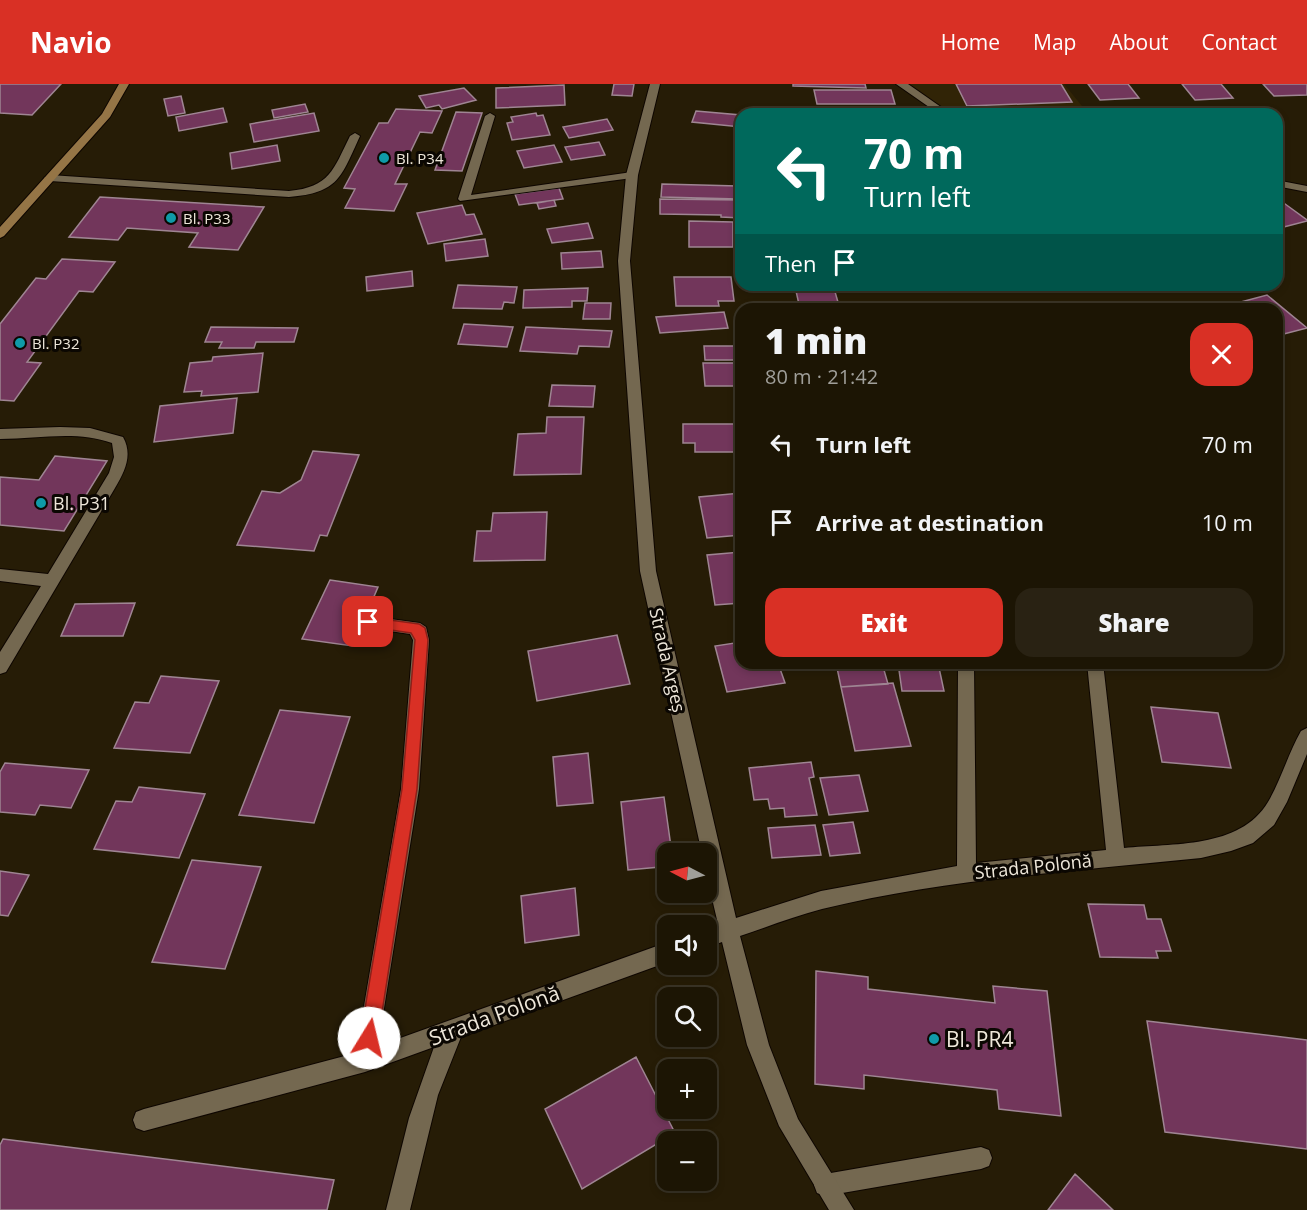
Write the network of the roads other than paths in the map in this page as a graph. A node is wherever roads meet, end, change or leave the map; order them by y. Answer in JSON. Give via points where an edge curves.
{"nodes":[{"id":1,"x":124,"y":84,"type":"edge"},
{"id":2,"x":655,"y":84,"type":"edge"},
{"id":3,"x":901,"y":84,"type":"edge"},
{"id":4,"x":937,"y":108,"type":"edge"},
{"id":5,"x":490,"y":116,"type":"dead end"},
{"id":6,"x":355,"y":136,"type":"dead end"},
{"id":7,"x":632,"y":175,"type":"junction"},
{"id":8,"x":50,"y":178,"type":"junction"},
{"id":9,"x":1283,"y":184,"type":"edge"},
{"id":10,"x":1307,"y":189,"type":"edge"},
{"id":11,"x":0,"y":234,"type":"edge"},
{"id":12,"x":0,"y":434,"type":"edge"},
{"id":13,"x":0,"y":575,"type":"edge"},
{"id":14,"x":52,"y":581,"type":"junction"},
{"id":15,"x":368,"y":622,"type":"dead end"},
{"id":16,"x":0,"y":667,"type":"edge"},
{"id":17,"x":966,"y":669,"type":"edge"},
{"id":18,"x":1096,"y":669,"type":"edge"},
{"id":19,"x":1307,"y":736,"type":"edge"},
{"id":20,"x":1116,"y":857,"type":"junction"},
{"id":21,"x":967,"y":873,"type":"junction"},
{"id":22,"x":730,"y":929,"type":"junction"},
{"id":23,"x":717,"y":934,"type":"edge"},
{"id":24,"x":657,"y":956,"type":"edge"},
{"id":25,"x":453,"y":1030,"type":"junction"},
{"id":26,"x":365,"y":1061,"type":"junction"},
{"id":27,"x":144,"y":1120,"type":"dead end"},
{"id":28,"x":981,"y":1158,"type":"dead end"},
{"id":29,"x":825,"y":1185,"type":"junction"},
{"id":30,"x":398,"y":1210,"type":"edge"},
{"id":31,"x":842,"y":1210,"type":"edge"}],
"edges":[{"from":1,"to":8,"type":"main road","via":[[106,115]]},
{"from":2,"to":7,"type":"street","name":"Strada Argeș"},
{"from":3,"to":4,"type":"street"},
{"from":5,"to":7,"type":"street","via":[[464,199]]},
{"from":6,"to":8,"type":"street","via":[[334,177],[312,193]]},
{"from":7,"to":22,"type":"street","name":"Strada Argeș","via":[[624,261],[648,571]]},
{"from":8,"to":11,"type":"main road"},
{"from":9,"to":10,"type":"street"},
{"from":12,"to":14,"type":"street","via":[[92,432],[118,440],[122,449],[121,462]]},
{"from":13,"to":14,"type":"street"},
{"from":14,"to":16,"type":"street"},
{"from":15,"to":26,"type":"street","via":[[414,628],[420,632],[421,640],[410,789]]},
{"from":17,"to":21,"type":"street"},
{"from":18,"to":20,"type":"street"},
{"from":19,"to":20,"type":"street","name":"Strada Polonă","via":[[1277,803],[1259,828],[1232,843]]},
{"from":20,"to":21,"type":"street","name":"Strada Polonă"},
{"from":21,"to":22,"type":"street","name":"Strada Polonă","via":[[821,900]]},
{"from":22,"to":23,"type":"street","name":"Strada Polonă"},
{"from":22,"to":29,"type":"street","name":"Strada Argeș","via":[[758,1045],[790,1126]]},
{"from":24,"to":25,"type":"street","name":"Strada Polonă"},
{"from":25,"to":26,"type":"street","name":"Strada Polonă"},
{"from":25,"to":30,"type":"street","via":[[438,1058],[428,1090]]},
{"from":26,"to":27,"type":"street","name":"Strada Polonă"},
{"from":28,"to":29,"type":"street"},
{"from":29,"to":31,"type":"street","name":"Strada Argeș"}]}
